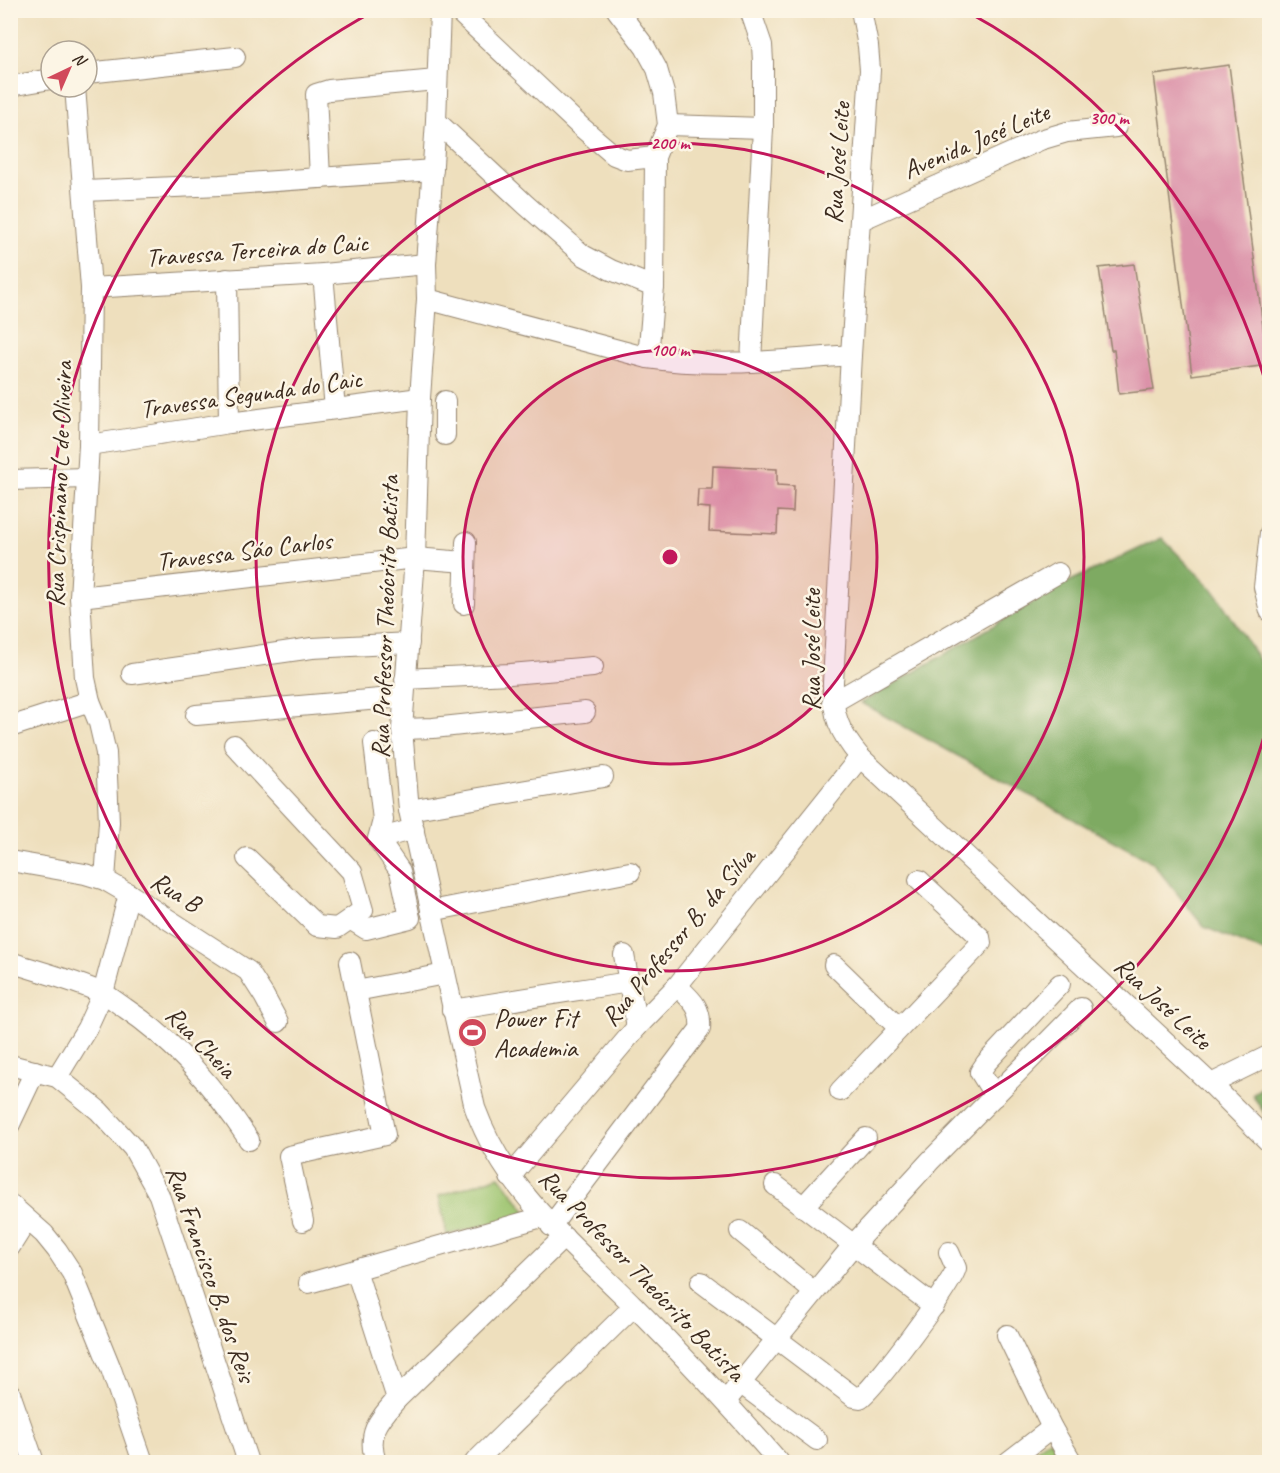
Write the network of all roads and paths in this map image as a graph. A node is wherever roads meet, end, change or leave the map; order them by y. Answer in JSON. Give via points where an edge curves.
{"nodes":[{"id":1,"x":440,"y":10,"type":"edge"},
{"id":2,"x":457,"y":10,"type":"edge"},
{"id":3,"x":617,"y":10,"type":"edge"},
{"id":4,"x":750,"y":10,"type":"edge"},
{"id":5,"x":861,"y":10,"type":"edge"},
{"id":6,"x":235,"y":57,"type":"dead end"},
{"id":7,"x":99,"y":72,"type":"edge"},
{"id":8,"x":436,"y":80,"type":"junction"},
{"id":9,"x":39,"y":81,"type":"edge"},
{"id":10,"x":10,"y":86,"type":"edge"},
{"id":11,"x":76,"y":99,"type":"edge"},
{"id":12,"x":436,"y":121,"type":"junction"},
{"id":13,"x":668,"y":125,"type":"junction"},
{"id":14,"x":1116,"y":127,"type":"dead end"},
{"id":15,"x":763,"y":128,"type":"junction"},
{"id":16,"x":655,"y":157,"type":"junction"},
{"id":17,"x":433,"y":170,"type":"junction"},
{"id":18,"x":320,"y":178,"type":"junction"},
{"id":19,"x":85,"y":190,"type":"junction"},
{"id":20,"x":861,"y":220,"type":"junction"},
{"id":21,"x":426,"y":264,"type":"junction"},
{"id":22,"x":323,"y":274,"type":"junction"},
{"id":23,"x":227,"y":279,"type":"junction"},
{"id":24,"x":654,"y":287,"type":"junction"},
{"id":25,"x":91,"y":288,"type":"junction"},
{"id":26,"x":427,"y":299,"type":"junction"},
{"id":27,"x":851,"y":354,"type":"junction"},
{"id":28,"x":648,"y":358,"type":"junction"},
{"id":29,"x":752,"y":362,"type":"junction"},
{"id":30,"x":420,"y":398,"type":"junction"},
{"id":31,"x":446,"y":400,"type":"dead end"},
{"id":32,"x":335,"y":409,"type":"junction"},
{"id":33,"x":229,"y":423,"type":"junction"},
{"id":34,"x":420,"y":423,"type":"junction"},
{"id":35,"x":89,"y":445,"type":"junction"},
{"id":36,"x":87,"y":478,"type":"junction"},
{"id":37,"x":10,"y":480,"type":"edge"},
{"id":38,"x":1269,"y":533,"type":"edge"},
{"id":39,"x":466,"y":542,"type":"dead end"},
{"id":40,"x":415,"y":558,"type":"junction"},
{"id":41,"x":465,"y":562,"type":"junction"},
{"id":42,"x":1058,"y":573,"type":"dead end"},
{"id":43,"x":80,"y":597,"type":"junction"},
{"id":44,"x":464,"y":604,"type":"dead end"},
{"id":45,"x":1269,"y":611,"type":"edge"},
{"id":46,"x":409,"y":643,"type":"junction"},
{"id":47,"x":593,"y":667,"type":"dead end"},
{"id":48,"x":132,"y":675,"type":"dead end"},
{"id":49,"x":404,"y":688,"type":"junction"},
{"id":50,"x":90,"y":701,"type":"junction"},
{"id":51,"x":832,"y":703,"type":"junction"},
{"id":52,"x":585,"y":712,"type":"dead end"},
{"id":53,"x":196,"y":715,"type":"dead end"},
{"id":54,"x":10,"y":727,"type":"edge"},
{"id":55,"x":402,"y":729,"type":"junction"},
{"id":56,"x":374,"y":743,"type":"dead end"},
{"id":57,"x":234,"y":746,"type":"dead end"},
{"id":58,"x":861,"y":757,"type":"junction"},
{"id":59,"x":603,"y":777,"type":"dead end"},
{"id":60,"x":412,"y":819,"type":"junction"},
{"id":61,"x":378,"y":839,"type":"junction"},
{"id":62,"x":247,"y":858,"type":"dead end"},
{"id":63,"x":10,"y":861,"type":"edge"},
{"id":64,"x":630,"y":872,"type":"dead end"},
{"id":65,"x":105,"y":880,"type":"junction"},
{"id":66,"x":919,"y":880,"type":"dead end"},
{"id":67,"x":129,"y":894,"type":"junction"},
{"id":68,"x":431,"y":911,"type":"junction"},
{"id":69,"x":350,"y":919,"type":"junction"},
{"id":70,"x":624,"y":955,"type":"dead end"},
{"id":71,"x":10,"y":962,"type":"edge"},
{"id":72,"x":350,"y":962,"type":"dead end"},
{"id":73,"x":834,"y":965,"type":"dead end"},
{"id":74,"x":445,"y":974,"type":"junction"},
{"id":75,"x":629,"y":982,"type":"junction"},
{"id":76,"x":1060,"y":984,"type":"dead end"},
{"id":77,"x":677,"y":986,"type":"junction"},
{"id":78,"x":356,"y":991,"type":"junction"},
{"id":79,"x":103,"y":993,"type":"junction"},
{"id":80,"x":1081,"y":1008,"type":"dead end"},
{"id":81,"x":452,"y":1010,"type":"junction"},
{"id":82,"x":278,"y":1022,"type":"dead end"},
{"id":83,"x":637,"y":1027,"type":"junction"},
{"id":84,"x":900,"y":1028,"type":"junction"},
{"id":85,"x":1269,"y":1055,"type":"edge"},
{"id":86,"x":10,"y":1065,"type":"edge"},
{"id":87,"x":35,"y":1071,"type":"junction"},
{"id":88,"x":57,"y":1077,"type":"junction"},
{"id":89,"x":1211,"y":1084,"type":"junction"},
{"id":90,"x":840,"y":1091,"type":"dead end"},
{"id":91,"x":995,"y":1096,"type":"junction"},
{"id":92,"x":10,"y":1124,"type":"edge"},
{"id":93,"x":866,"y":1138,"type":"dead end"},
{"id":94,"x":249,"y":1140,"type":"dead end"},
{"id":95,"x":1269,"y":1143,"type":"edge"},
{"id":96,"x":510,"y":1177,"type":"junction"},
{"id":97,"x":775,"y":1185,"type":"dead end"},
{"id":98,"x":10,"y":1204,"type":"edge"},
{"id":99,"x":803,"y":1207,"type":"junction"},
{"id":100,"x":27,"y":1220,"type":"junction"},
{"id":101,"x":303,"y":1221,"type":"dead end"},
{"id":102,"x":552,"y":1226,"type":"junction"},
{"id":103,"x":740,"y":1231,"type":"dead end"},
{"id":104,"x":854,"y":1244,"type":"junction"},
{"id":105,"x":10,"y":1247,"type":"edge"},
{"id":106,"x":949,"y":1252,"type":"dead end"},
{"id":107,"x":356,"y":1270,"type":"junction"},
{"id":108,"x":700,"y":1282,"type":"dead end"},
{"id":109,"x":309,"y":1283,"type":"dead end"},
{"id":110,"x":814,"y":1293,"type":"junction"},
{"id":111,"x":634,"y":1306,"type":"junction"},
{"id":112,"x":934,"y":1306,"type":"junction"},
{"id":113,"x":1007,"y":1335,"type":"dead end"},
{"id":114,"x":776,"y":1339,"type":"junction"},
{"id":115,"x":740,"y":1383,"type":"junction"},
{"id":116,"x":10,"y":1394,"type":"edge"},
{"id":117,"x":397,"y":1399,"type":"junction"},
{"id":118,"x":726,"y":1401,"type":"junction"},
{"id":119,"x":16,"y":1423,"type":"edge"},
{"id":120,"x":1052,"y":1428,"type":"junction"},
{"id":121,"x":816,"y":1440,"type":"dead end"},
{"id":122,"x":34,"y":1462,"type":"edge"},
{"id":123,"x":143,"y":1462,"type":"edge"},
{"id":124,"x":248,"y":1462,"type":"edge"},
{"id":125,"x":376,"y":1462,"type":"edge"},
{"id":126,"x":475,"y":1462,"type":"edge"},
{"id":127,"x":779,"y":1462,"type":"edge"},
{"id":128,"x":1008,"y":1462,"type":"edge"},
{"id":129,"x":1072,"y":1462,"type":"edge"}],
"edges":[{"from":1,"to":8,"type":"street","name":"Rua Professor Theócrito Batista"},
{"from":2,"to":16,"type":"street","via":[[614,155],[627,160]]},
{"from":3,"to":13,"type":"street","via":[[657,69]]},
{"from":4,"to":15,"type":"street","via":[[764,62]]},
{"from":5,"to":20,"type":"street","name":"Rua José Leite","via":[[870,70]]},
{"from":6,"to":7,"type":"street"},
{"from":8,"to":12,"type":"street","name":"Rua Professor Theócrito Batista"},
{"from":8,"to":18,"type":"street","via":[[316,94]]},
{"from":9,"to":10,"type":"street"},
{"from":11,"to":19,"type":"street","name":"Rua Crispinano L de Oliveira"},
{"from":12,"to":17,"type":"street","name":"Rua Professor Theócrito Batista"},
{"from":12,"to":24,"type":"street","via":[[584,255]]},
{"from":13,"to":15,"type":"street"},
{"from":13,"to":16,"type":"street"},
{"from":14,"to":20,"type":"street","name":"Avenida José Leite","via":[[1067,132],[1040,140]]},
{"from":15,"to":29,"type":"street"},
{"from":16,"to":24,"type":"street"},
{"from":17,"to":18,"type":"street"},
{"from":17,"to":21,"type":"street","name":"Rua Professor Theócrito Batista"},
{"from":18,"to":19,"type":"street"},
{"from":19,"to":25,"type":"street","name":"Rua Crispinano L de Oliveira"},
{"from":20,"to":27,"type":"street","name":"Rua José Leite"},
{"from":21,"to":22,"type":"street","name":"Travessa Terceira do Caic"},
{"from":21,"to":26,"type":"street","name":"Rua Professor Theócrito Batista"},
{"from":22,"to":23,"type":"street","name":"Travessa Terceira do Caic"},
{"from":22,"to":32,"type":"street"},
{"from":23,"to":25,"type":"street","name":"Travessa Terceira do Caic"},
{"from":23,"to":33,"type":"street"},
{"from":24,"to":28,"type":"street"},
{"from":25,"to":35,"type":"street","name":"Rua Crispinano L de Oliveira"},
{"from":26,"to":28,"type":"street"},
{"from":26,"to":30,"type":"street","name":"Rua Professor Theócrito Batista"},
{"from":27,"to":29,"type":"street"},
{"from":27,"to":51,"type":"street","name":"Rua José Leite"},
{"from":28,"to":29,"type":"street","via":[[673,362]]},
{"from":30,"to":32,"type":"street","name":"Travessa Segunda do Caic"},
{"from":30,"to":34,"type":"street","name":"Rua Professor Theócrito Batista"},
{"from":31,"to":34,"type":"street","via":[[445,429]]},
{"from":32,"to":33,"type":"street","name":"Travessa Segunda do Caic"},
{"from":33,"to":35,"type":"street","name":"Travessa Segunda do Caic"},
{"from":34,"to":40,"type":"street","name":"Rua Professor Theócrito Batista"},
{"from":35,"to":36,"type":"street","name":"Rua Crispinano L de Oliveira"},
{"from":36,"to":37,"type":"street"},
{"from":36,"to":43,"type":"street","name":"Rua Crispinano L de Oliveira"},
{"from":38,"to":45,"type":"street","via":[[1264,586]]},
{"from":39,"to":41,"type":"street"},
{"from":40,"to":41,"type":"street","name":"Travessa Sáo Carlos"},
{"from":40,"to":43,"type":"street","name":"Travessa Sáo Carlos"},
{"from":40,"to":46,"type":"street","name":"Rua Professor Theócrito Batista"},
{"from":41,"to":44,"type":"street"},
{"from":42,"to":51,"type":"street"},
{"from":43,"to":50,"type":"street","name":"Rua Crispinano L de Oliveira","via":[[83,662]]},
{"from":46,"to":48,"type":"street","via":[[312,648]]},
{"from":46,"to":49,"type":"street","name":"Rua Professor Theócrito Batista"},
{"from":47,"to":49,"type":"street"},
{"from":49,"to":53,"type":"street"},
{"from":49,"to":55,"type":"street","name":"Rua Professor Theócrito Batista"},
{"from":50,"to":54,"type":"street"},
{"from":50,"to":65,"type":"street","name":"Rua Crispinano L de Oliveira","via":[[106,753],[109,822]]},
{"from":51,"to":58,"type":"street","name":"Rua José Leite","via":[[843,735]]},
{"from":52,"to":55,"type":"street"},
{"from":55,"to":60,"type":"street","name":"Rua Professor Theócrito Batista"},
{"from":56,"to":61,"type":"street","via":[[383,820]]},
{"from":57,"to":69,"type":"street","via":[[352,873],[363,910]]},
{"from":58,"to":77,"type":"street","name":"Rua Professor B. da Silva"},
{"from":58,"to":89,"type":"street","name":"Rua José Leite"},
{"from":59,"to":60,"type":"street"},
{"from":60,"to":61,"type":"street"},
{"from":60,"to":68,"type":"street","name":"Rua Professor Theócrito Batista"},
{"from":61,"to":69,"type":"street","via":[[400,871],[410,918],[366,928]]},
{"from":62,"to":69,"type":"street","via":[[317,926],[337,928]]},
{"from":63,"to":65,"type":"street","name":"Rua B"},
{"from":64,"to":68,"type":"street"},
{"from":65,"to":67,"type":"street","name":"Rua B"},
{"from":66,"to":84,"type":"street","via":[[980,937],[981,943]]},
{"from":67,"to":79,"type":"street"},
{"from":67,"to":82,"type":"street","name":"Rua B","via":[[248,971]]},
{"from":68,"to":74,"type":"street","name":"Rua Professor Theócrito Batista"},
{"from":70,"to":75,"type":"street"},
{"from":71,"to":79,"type":"street","name":"Rua Cheia"},
{"from":72,"to":78,"type":"street"},
{"from":73,"to":84,"type":"street"},
{"from":74,"to":78,"type":"street"},
{"from":74,"to":81,"type":"street","name":"Rua Professor Theócrito Batista"},
{"from":75,"to":81,"type":"street"},
{"from":75,"to":83,"type":"street"},
{"from":76,"to":91,"type":"street","via":[[980,1072]]},
{"from":77,"to":83,"type":"street","name":"Rua Professor B. da Silva"},
{"from":77,"to":102,"type":"street","via":[[696,1006],[701,1016],[700,1029]]},
{"from":78,"to":101,"type":"street","via":[[385,1135],[289,1156]]},
{"from":79,"to":88,"type":"street"},
{"from":79,"to":94,"type":"street","name":"Rua Cheia","via":[[173,1046]]},
{"from":80,"to":91,"type":"street"},
{"from":81,"to":96,"type":"street","name":"Rua Professor Theócrito Batista","via":[[475,1108],[492,1149]]},
{"from":83,"to":96,"type":"street","name":"Rua Professor B. da Silva"},
{"from":84,"to":90,"type":"street"},
{"from":85,"to":89,"type":"street"},
{"from":86,"to":87,"type":"street","name":"Rua Francisco B. dos Reis"},
{"from":87,"to":88,"type":"street","name":"Rua Francisco B. dos Reis"},
{"from":87,"to":92,"type":"street"},
{"from":88,"to":124,"type":"street","name":"Rua Francisco B. dos Reis","via":[[99,1111],[133,1148],[159,1195]]},
{"from":89,"to":95,"type":"street","name":"Rua José Leite"},
{"from":91,"to":104,"type":"street"},
{"from":93,"to":99,"type":"street"},
{"from":96,"to":102,"type":"street","name":"Rua Professor Theócrito Batista"},
{"from":97,"to":99,"type":"street"},
{"from":98,"to":100,"type":"street"},
{"from":99,"to":104,"type":"street"},
{"from":100,"to":105,"type":"street"},
{"from":100,"to":123,"type":"street","via":[[44,1234],[72,1273]]},
{"from":102,"to":107,"type":"street"},
{"from":102,"to":111,"type":"street","name":"Rua Professor Theócrito Batista"},
{"from":102,"to":117,"type":"street"},
{"from":103,"to":110,"type":"street"},
{"from":104,"to":110,"type":"street"},
{"from":104,"to":112,"type":"street"},
{"from":106,"to":112,"type":"street","via":[[955,1272]]},
{"from":107,"to":109,"type":"street"},
{"from":107,"to":117,"type":"street"},
{"from":108,"to":114,"type":"street"},
{"from":110,"to":114,"type":"street"},
{"from":111,"to":118,"type":"street","name":"Rua Professor Theócrito Batista"},
{"from":111,"to":126,"type":"street"},
{"from":112,"to":114,"type":"street","via":[[860,1398]]},
{"from":113,"to":120,"type":"street"},
{"from":114,"to":115,"type":"street"},
{"from":115,"to":118,"type":"street"},
{"from":115,"to":121,"type":"street"},
{"from":116,"to":119,"type":"street"},
{"from":117,"to":125,"type":"street","via":[[374,1431]]},
{"from":118,"to":127,"type":"street","name":"Rua Professor Theócrito Batista"},
{"from":119,"to":122,"type":"street"},
{"from":120,"to":128,"type":"street"},
{"from":120,"to":129,"type":"street"}]}
